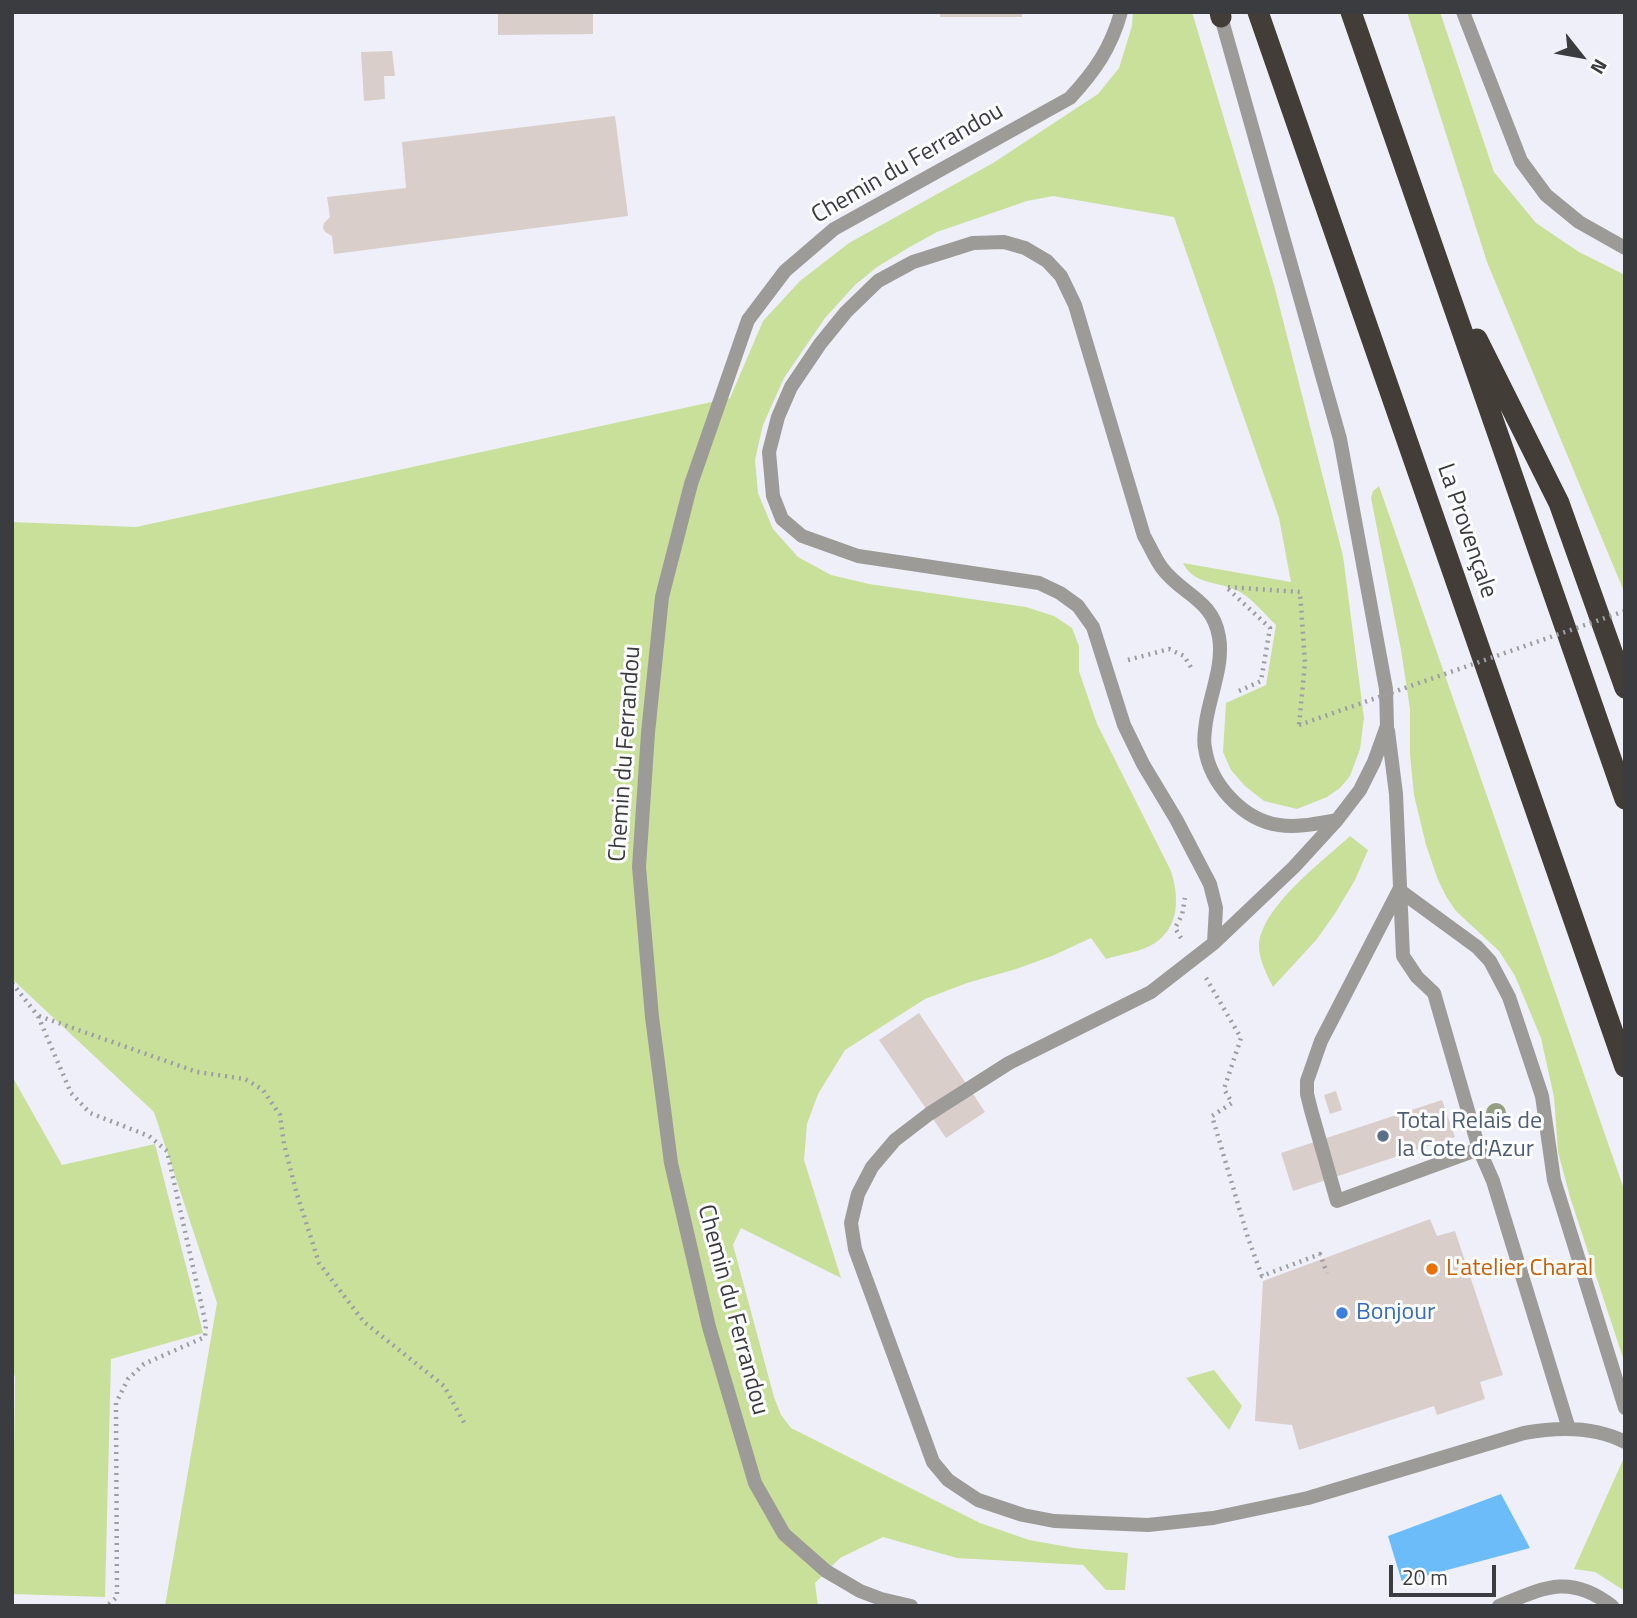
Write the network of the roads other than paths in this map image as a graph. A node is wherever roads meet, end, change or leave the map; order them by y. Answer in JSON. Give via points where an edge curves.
{"nodes":[{"id":1,"x":1121,"y":12,"type":"edge"},
{"id":2,"x":1258,"y":12,"type":"edge"},
{"id":3,"x":1351,"y":12,"type":"edge"},
{"id":4,"x":1463,"y":12,"type":"edge"},
{"id":5,"x":1220,"y":15,"type":"edge"},
{"id":6,"x":1625,"y":248,"type":"edge"},
{"id":7,"x":1437,"y":258,"type":"junction"},
{"id":8,"x":1625,"y":688,"type":"edge"},
{"id":9,"x":1387,"y":726,"type":"junction"},
{"id":10,"x":1625,"y":799,"type":"edge"},
{"id":11,"x":1337,"y":820,"type":"junction"},
{"id":12,"x":1399,"y":890,"type":"junction"},
{"id":13,"x":1214,"y":943,"type":"junction"},
{"id":14,"x":1625,"y":1068,"type":"edge"},
{"id":15,"x":1479,"y":1149,"type":"junction"},
{"id":16,"x":1625,"y":1408,"type":"edge"},
{"id":17,"x":1569,"y":1429,"type":"junction"},
{"id":18,"x":1625,"y":1442,"type":"edge"},
{"id":19,"x":911,"y":1606,"type":"edge"},
{"id":20,"x":1499,"y":1606,"type":"edge"},
{"id":21,"x":1612,"y":1606,"type":"edge"}],
"edges":[{"from":1,"to":19,"type":"street","name":"Chemin du Ferrandou","via":[[1114,38],[1091,76],[1070,98],[834,229],[785,271],[748,320],[691,484],[662,597],[639,867],[671,1163],[709,1327],[755,1483],[784,1534],[826,1571],[860,1591]]},
{"from":2,"to":14,"type":"highway","name":"La Provençale"},
{"from":3,"to":7,"type":"highway"},
{"from":4,"to":6,"type":"street","via":[[1521,161],[1546,195],[1579,222]]},
{"from":5,"to":9,"type":"street","via":[[1340,439],[1386,689]]},
{"from":7,"to":8,"type":"highway","via":[[1559,503]]},
{"from":7,"to":10,"type":"highway"},
{"from":9,"to":11,"type":"street","via":[[1360,790]]},
{"from":9,"to":12,"type":"street","via":[[1396,794]]},
{"from":11,"to":13,"type":"street"},
{"from":11,"to":13,"type":"street","via":[[1299,826],[1257,819],[1222,788],[1212,769],[1204,748],[1220,638],[1205,605],[1163,570],[1144,536],[1075,305],[1061,276],[1025,248],[1004,242],[973,243],[913,262],[878,282],[820,344],[791,387],[778,417],[769,452],[773,496],[782,519],[802,536],[858,556],[1039,583],[1078,606],[1093,627],[1124,725],[1210,884],[1216,908]]},
{"from":12,"to":15,"type":"street","via":[[1403,956],[1434,993]]},
{"from":12,"to":15,"type":"street","via":[[1321,1041],[1307,1081],[1337,1201]]},
{"from":12,"to":16,"type":"street","via":[[1478,947],[1509,998],[1542,1096],[1554,1180]]},
{"from":13,"to":17,"type":"street","via":[[1151,992],[976,1083],[895,1140],[872,1167],[858,1194],[851,1223],[855,1250],[933,1462],[948,1480],[978,1500],[1023,1515],[1054,1521],[1148,1525],[1213,1518],[1308,1498],[1524,1433]]},
{"from":15,"to":17,"type":"street","via":[[1493,1181]]},
{"from":17,"to":18,"type":"street"},
{"from":20,"to":21,"type":"street","via":[[1551,1586],[1580,1588]]}]}
